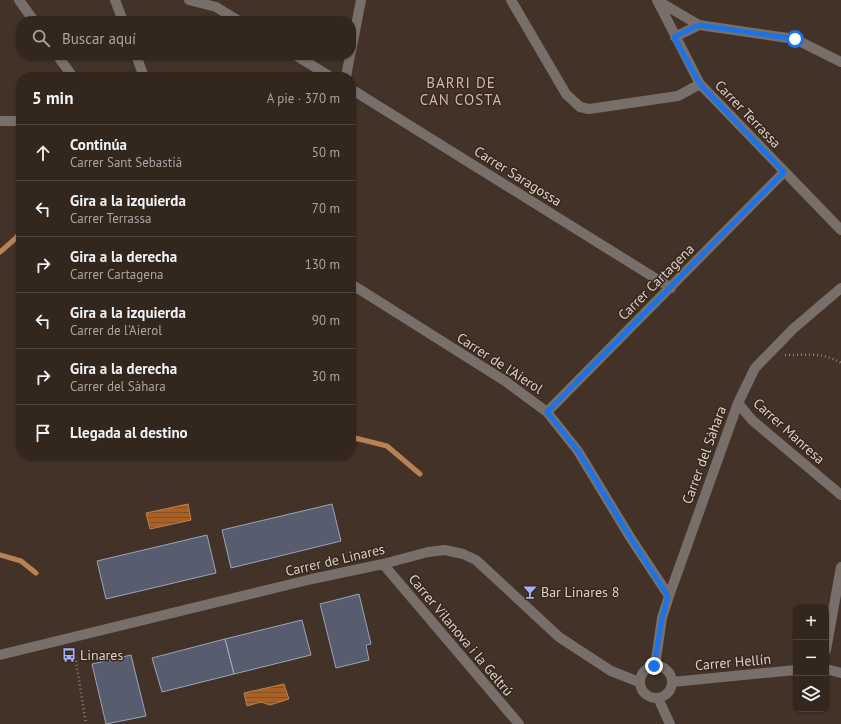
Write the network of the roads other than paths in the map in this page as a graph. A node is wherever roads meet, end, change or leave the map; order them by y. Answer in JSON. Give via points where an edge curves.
{"nodes":[{"id":1,"x":19,"y":0,"type":"edge"},
{"id":2,"x":115,"y":0,"type":"edge"},
{"id":3,"x":189,"y":0,"type":"edge"},
{"id":4,"x":361,"y":0,"type":"edge"},
{"id":5,"x":511,"y":0,"type":"edge"},
{"id":6,"x":658,"y":0,"type":"edge"},
{"id":7,"x":30,"y":16,"type":"edge"},
{"id":8,"x":121,"y":16,"type":"edge"},
{"id":9,"x":231,"y":16,"type":"edge"},
{"id":10,"x":699,"y":25,"type":"junction"},
{"id":11,"x":356,"y":26,"type":"edge"},
{"id":12,"x":674,"y":37,"type":"junction"},
{"id":13,"x":61,"y":60,"type":"edge"},
{"id":14,"x":138,"y":60,"type":"edge"},
{"id":15,"x":303,"y":60,"type":"edge"},
{"id":16,"x":349,"y":60,"type":"edge"},
{"id":17,"x":841,"y":62,"type":"edge"},
{"id":18,"x":69,"y":72,"type":"edge"},
{"id":19,"x":142,"y":72,"type":"edge"},
{"id":20,"x":323,"y":72,"type":"edge"},
{"id":21,"x":347,"y":72,"type":"edge"},
{"id":22,"x":700,"y":84,"type":"junction"},
{"id":23,"x":356,"y":92,"type":"edge"},
{"id":24,"x":0,"y":121,"type":"edge"},
{"id":25,"x":16,"y":121,"type":"edge"},
{"id":26,"x":784,"y":172,"type":"junction"},
{"id":27,"x":841,"y":230,"type":"edge"},
{"id":28,"x":356,"y":287,"type":"edge"},
{"id":29,"x":671,"y":288,"type":"junction"},
{"id":30,"x":841,"y":288,"type":"edge"},
{"id":31,"x":738,"y":403,"type":"junction"},
{"id":32,"x":547,"y":412,"type":"junction"},
{"id":33,"x":841,"y":495,"type":"edge"},
{"id":34,"x":383,"y":564,"type":"junction"},
{"id":35,"x":841,"y":567,"type":"edge"},
{"id":36,"x":668,"y":596,"type":"junction"},
{"id":37,"x":828,"y":640,"type":"edge"},
{"id":38,"x":0,"y":655,"type":"edge"},
{"id":39,"x":654,"y":666,"type":"junction"},
{"id":40,"x":793,"y":670,"type":"edge"},
{"id":41,"x":829,"y":670,"type":"edge"},
{"id":42,"x":841,"y":673,"type":"edge"},
{"id":43,"x":639,"y":682,"type":"junction"},
{"id":44,"x":672,"y":682,"type":"junction"},
{"id":45,"x":658,"y":698,"type":"junction"},
{"id":46,"x":518,"y":724,"type":"edge"},
{"id":47,"x":670,"y":724,"type":"edge"}],
"edges":[{"from":1,"to":7,"type":"street"},
{"from":2,"to":8,"type":"street"},
{"from":3,"to":9,"type":"street","via":[[216,7]]},
{"from":4,"to":11,"type":"street"},
{"from":5,"to":22,"type":"street","via":[[566,94],[580,107],[589,109],[678,96]]},
{"from":6,"to":10,"type":"street"},
{"from":6,"to":12,"type":"street","name":"Carrer Terrassa"},
{"from":10,"to":12,"type":"street"},
{"from":10,"to":17,"type":"street","via":[[795,39]]},
{"from":12,"to":22,"type":"street","name":"Carrer Terrassa"},
{"from":13,"to":18,"type":"street"},
{"from":14,"to":19,"type":"street"},
{"from":15,"to":20,"type":"street"},
{"from":16,"to":21,"type":"street"},
{"from":22,"to":26,"type":"street","name":"Carrer Terrassa"},
{"from":23,"to":29,"type":"street","name":"Carrer Saragossa"},
{"from":24,"to":25,"type":"street"},
{"from":26,"to":27,"type":"street","name":"Carrer Terrassa"},
{"from":26,"to":29,"type":"street","name":"Carrer Cartagena"},
{"from":28,"to":32,"type":"street","name":"Carrer de l'Aierol","via":[[505,381]]},
{"from":29,"to":32,"type":"street","name":"Carrer Cartagena"},
{"from":30,"to":31,"type":"street","name":"Carrer del Sàhara","via":[[793,329],[755,368]]},
{"from":31,"to":33,"type":"street","name":"Carrer Manresa","via":[[752,420]]},
{"from":31,"to":36,"type":"street","name":"Carrer del Sàhara"},
{"from":32,"to":36,"type":"street","name":"Carrer de l'Aierol","via":[[578,451]]},
{"from":34,"to":38,"type":"street","name":"Carrer de Linares"},
{"from":34,"to":43,"type":"street","name":"Carrer de Linares","via":[[428,552],[446,550],[463,554],[476,560],[559,637],[611,671]]},
{"from":34,"to":46,"type":"street","name":"Carrer Vilanova i la Geltrú"},
{"from":35,"to":37,"type":"street"},
{"from":36,"to":39,"type":"street","name":"Carrer del Sàhara"},
{"from":39,"to":43,"type":"street","via":[[644,671]]},
{"from":39,"to":44,"type":"street","via":[[666,671]]},
{"from":40,"to":44,"type":"street","name":"Carrer Hellín"},
{"from":41,"to":42,"type":"street"},
{"from":43,"to":45,"type":"street","via":[[646,695]]},
{"from":44,"to":45,"type":"street","via":[[667,694]]},
{"from":45,"to":47,"type":"street"}]}
